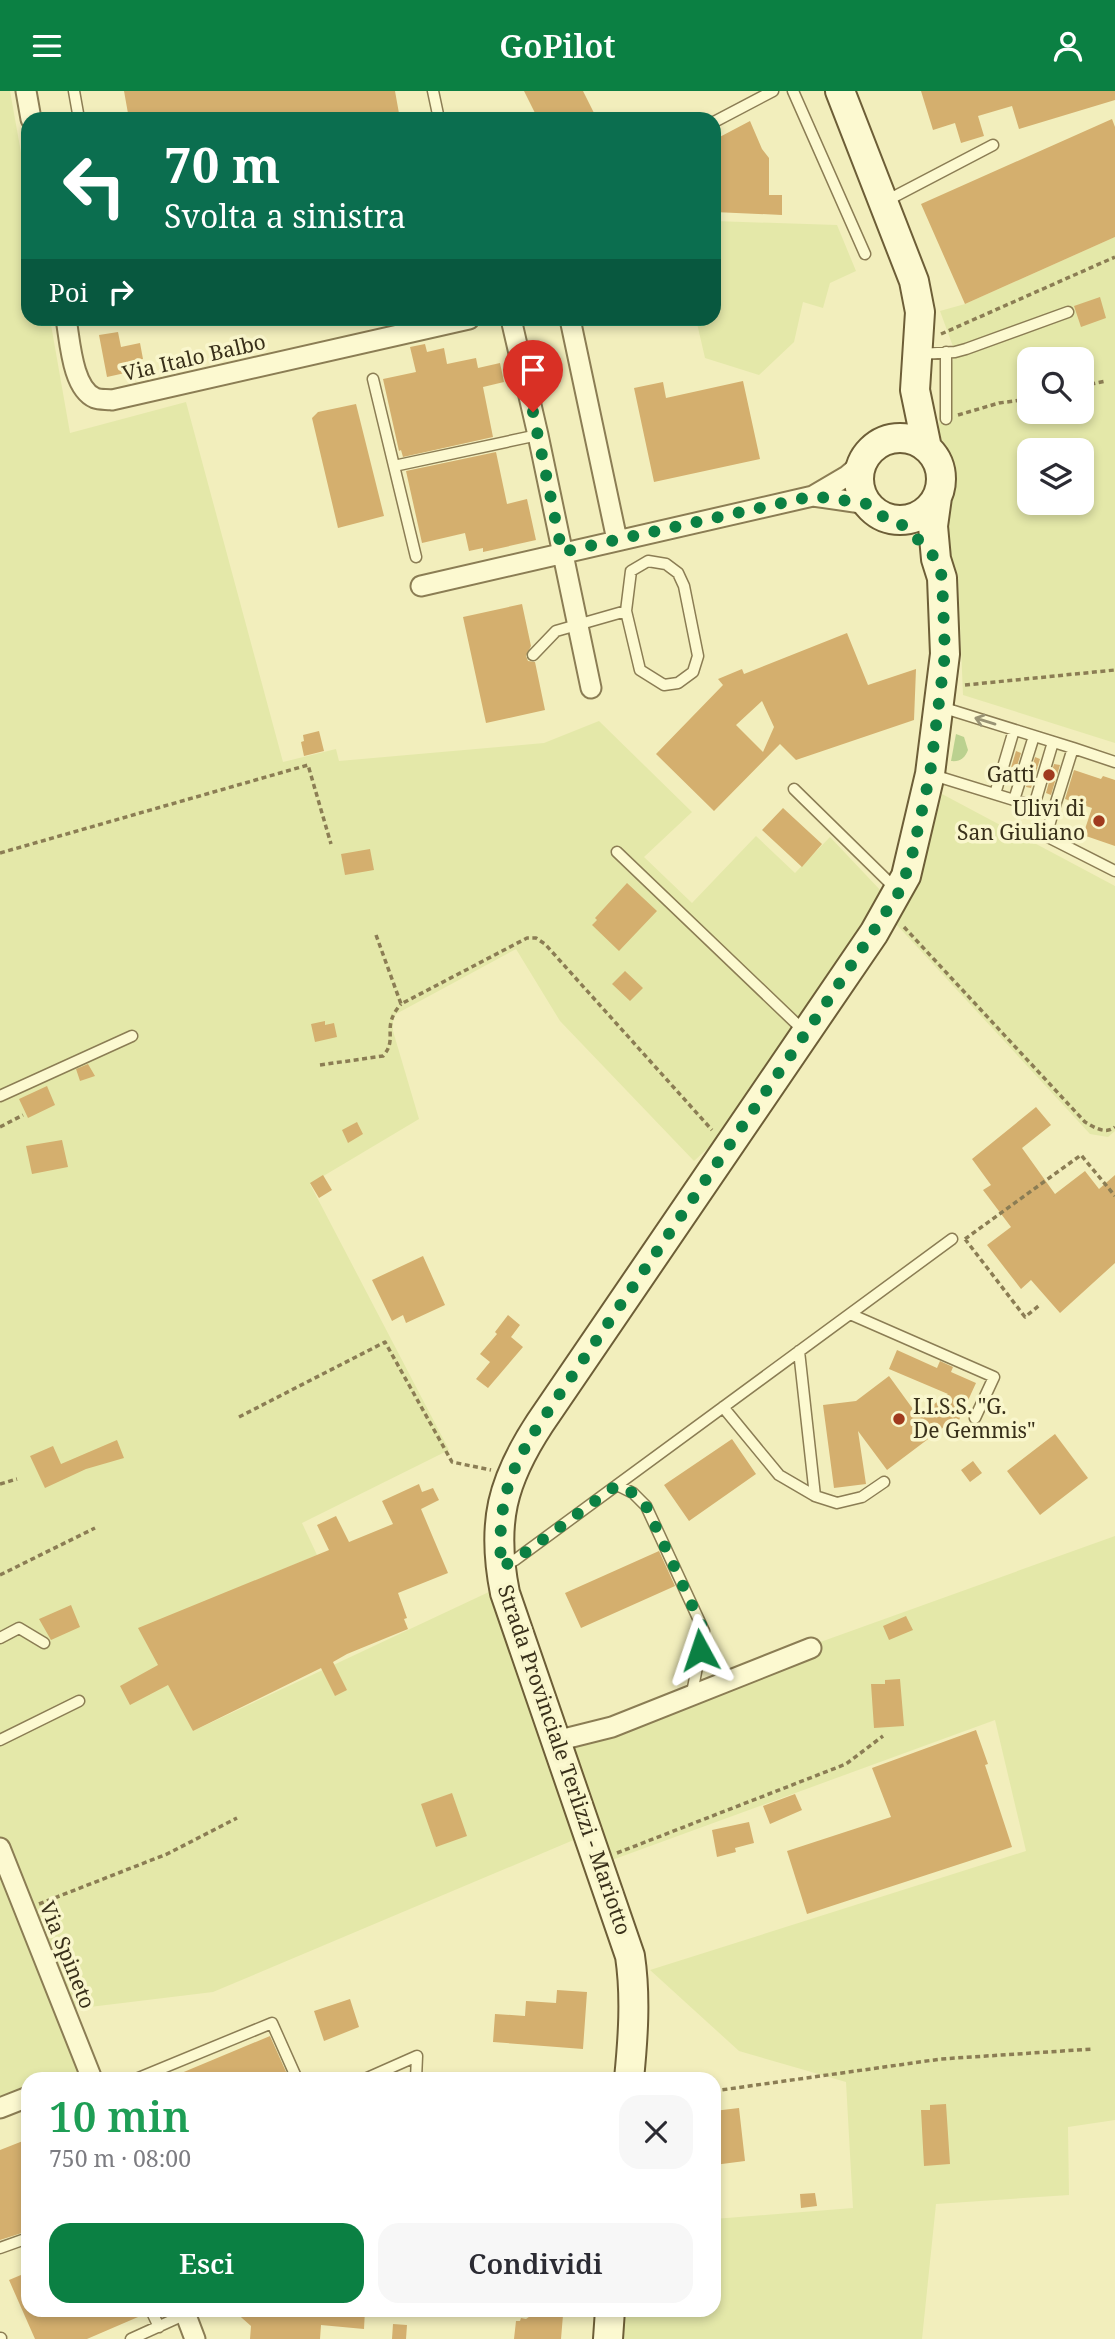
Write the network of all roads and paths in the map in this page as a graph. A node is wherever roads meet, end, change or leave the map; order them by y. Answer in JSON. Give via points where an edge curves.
{"nodes":[{"id":1,"x":26,"y":91,"type":"edge"},
{"id":2,"x":74,"y":91,"type":"edge"},
{"id":3,"x":433,"y":91,"type":"edge"},
{"id":4,"x":773,"y":91,"type":"edge"},
{"id":5,"x":793,"y":91,"type":"edge"},
{"id":6,"x":839,"y":91,"type":"edge"},
{"id":7,"x":30,"y":112,"type":"edge"},
{"id":8,"x":78,"y":112,"type":"edge"},
{"id":9,"x":438,"y":112,"type":"edge"},
{"id":10,"x":721,"y":118,"type":"edge"},
{"id":11,"x":993,"y":145,"type":"dead end"},
{"id":12,"x":884,"y":202,"type":"junction"},
{"id":13,"x":864,"y":254,"type":"dead end"},
{"id":14,"x":1115,"y":257,"type":"edge"},
{"id":15,"x":1068,"y":312,"type":"dead end"},
{"id":16,"x":67,"y":326,"type":"edge"},
{"id":17,"x":438,"y":326,"type":"edge"},
{"id":18,"x":513,"y":326,"type":"edge"},
{"id":19,"x":571,"y":326,"type":"edge"},
{"id":20,"x":933,"y":353,"type":"junction"},
{"id":21,"x":373,"y":379,"type":"dead end"},
{"id":22,"x":1107,"y":381,"type":"dead end"},
{"id":23,"x":1094,"y":384,"type":"edge"},
{"id":24,"x":915,"y":390,"type":"junction"},
{"id":25,"x":1017,"y":401,"type":"edge"},
{"id":26,"x":946,"y":419,"type":"joint"},
{"id":27,"x":538,"y":435,"type":"junction"},
{"id":28,"x":890,"y":439,"type":"junction"},
{"id":29,"x":927,"y":448,"type":"junction"},
{"id":30,"x":861,"y":464,"type":"junction"},
{"id":31,"x":394,"y":466,"type":"junction"},
{"id":32,"x":813,"y":496,"type":"junction"},
{"id":33,"x":937,"y":497,"type":"junction"},
{"id":34,"x":868,"y":504,"type":"junction"},
{"id":35,"x":896,"y":520,"type":"junction"},
{"id":36,"x":617,"y":540,"type":"junction"},
{"id":37,"x":562,"y":552,"type":"junction"},
{"id":38,"x":416,"y":557,"type":"dead end"},
{"id":39,"x":936,"y":559,"type":"junction"},
{"id":40,"x":421,"y":586,"type":"dead end"},
{"id":41,"x":626,"y":611,"type":"junction"},
{"id":42,"x":577,"y":625,"type":"junction"},
{"id":43,"x":533,"y":655,"type":"dead end"},
{"id":44,"x":1115,"y":670,"type":"edge"},
{"id":45,"x":591,"y":688,"type":"dead end"},
{"id":46,"x":940,"y":697,"type":"junction"},
{"id":47,"x":1014,"y":730,"type":"junction"},
{"id":48,"x":1034,"y":736,"type":"junction"},
{"id":49,"x":1053,"y":742,"type":"junction"},
{"id":50,"x":1073,"y":748,"type":"junction"},
{"id":51,"x":1115,"y":762,"type":"edge"},
{"id":52,"x":930,"y":774,"type":"junction"},
{"id":53,"x":794,"y":789,"type":"dead end"},
{"id":54,"x":995,"y":794,"type":"junction"},
{"id":55,"x":1014,"y":800,"type":"junction"},
{"id":56,"x":1034,"y":806,"type":"junction"},
{"id":57,"x":1053,"y":812,"type":"junction"},
{"id":58,"x":331,"y":844,"type":"dead end"},
{"id":59,"x":617,"y":852,"type":"dead end"},
{"id":60,"x":0,"y":853,"type":"edge"},
{"id":61,"x":1115,"y":871,"type":"edge"},
{"id":62,"x":894,"y":901,"type":"junction"},
{"id":63,"x":376,"y":935,"type":"dead end"},
{"id":64,"x":401,"y":1004,"type":"junction"},
{"id":65,"x":806,"y":1033,"type":"junction"},
{"id":66,"x":132,"y":1037,"type":"dead end"},
{"id":67,"x":320,"y":1065,"type":"dead end"},
{"id":68,"x":0,"y":1096,"type":"edge"},
{"id":69,"x":23,"y":1115,"type":"dead end"},
{"id":70,"x":0,"y":1127,"type":"edge"},
{"id":71,"x":1115,"y":1127,"type":"edge"},
{"id":72,"x":727,"y":1147,"type":"junction"},
{"id":73,"x":1115,"y":1196,"type":"edge"},
{"id":74,"x":952,"y":1239,"type":"dead end"},
{"id":75,"x":1041,"y":1304,"type":"dead end"},
{"id":76,"x":850,"y":1314,"type":"junction"},
{"id":77,"x":799,"y":1351,"type":"junction"},
{"id":78,"x":723,"y":1407,"type":"junction"},
{"id":79,"x":239,"y":1417,"type":"dead end"},
{"id":80,"x":975,"y":1418,"type":"dead end"},
{"id":81,"x":510,"y":1474,"type":"junction"},
{"id":82,"x":17,"y":1479,"type":"dead end"},
{"id":83,"x":884,"y":1482,"type":"dead end"},
{"id":84,"x":0,"y":1484,"type":"edge"},
{"id":85,"x":617,"y":1485,"type":"junction"},
{"id":86,"x":815,"y":1496,"type":"junction"},
{"id":87,"x":94,"y":1528,"type":"dead end"},
{"id":88,"x":501,"y":1567,"type":"junction"},
{"id":89,"x":0,"y":1575,"type":"edge"},
{"id":90,"x":0,"y":1638,"type":"edge"},
{"id":91,"x":44,"y":1643,"type":"dead end"},
{"id":92,"x":811,"y":1648,"type":"dead end"},
{"id":93,"x":692,"y":1693,"type":"junction"},
{"id":94,"x":79,"y":1701,"type":"dead end"},
{"id":95,"x":883,"y":1736,"type":"dead end"},
{"id":96,"x":0,"y":1740,"type":"edge"},
{"id":97,"x":556,"y":1741,"type":"junction"},
{"id":98,"x":237,"y":1818,"type":"dead end"},
{"id":99,"x":0,"y":1848,"type":"edge"},
{"id":100,"x":598,"y":1860,"type":"junction"},
{"id":101,"x":24,"y":1910,"type":"junction"},
{"id":102,"x":1093,"y":2049,"type":"dead end"},
{"id":103,"x":83,"y":2072,"type":"edge"},
{"id":104,"x":153,"y":2072,"type":"edge"},
{"id":105,"x":294,"y":2072,"type":"edge"},
{"id":106,"x":381,"y":2072,"type":"edge"},
{"id":107,"x":416,"y":2072,"type":"edge"},
{"id":108,"x":630,"y":2072,"type":"edge"},
{"id":109,"x":721,"y":2090,"type":"edge"},
{"id":110,"x":21,"y":2100,"type":"edge"},
{"id":111,"x":0,"y":2108,"type":"edge"},
{"id":112,"x":21,"y":2240,"type":"edge"},
{"id":113,"x":0,"y":2248,"type":"edge"},
{"id":114,"x":154,"y":2317,"type":"edge"},
{"id":115,"x":176,"y":2317,"type":"edge"},
{"id":116,"x":187,"y":2317,"type":"edge"},
{"id":117,"x":610,"y":2317,"type":"edge"},
{"id":118,"x":159,"y":2326,"type":"junction"},
{"id":119,"x":131,"y":2339,"type":"edge"},
{"id":120,"x":195,"y":2339,"type":"edge"},
{"id":121,"x":608,"y":2339,"type":"edge"}],
"edges":[{"from":1,"to":7,"type":"street"},
{"from":2,"to":8,"type":"lane"},
{"from":3,"to":9,"type":"lane"},
{"from":4,"to":10,"type":"lane"},
{"from":5,"to":13,"type":"lane"},
{"from":6,"to":12,"type":"main road","name":"Strada Provinciale Terlizzi - Mariotto"},
{"from":11,"to":12,"type":"lane"},
{"from":12,"to":20,"type":"main road","name":"Strada Provinciale Terlizzi - Mariotto","via":[[914,281]]},
{"from":14,"to":20,"type":"path","via":[[943,333]]},
{"from":15,"to":20,"type":"lane","via":[[966,349]]},
{"from":16,"to":17,"type":"street","name":"Via Italo Balbo","via":[[76,376],[95,398],[112,400]]},
{"from":18,"to":27,"type":"street"},
{"from":19,"to":36,"type":"street"},
{"from":20,"to":24,"type":"main road","name":"Strada Provinciale Terlizzi - Mariotto"},
{"from":20,"to":26,"type":"lane"},
{"from":21,"to":31,"type":"lane"},
{"from":22,"to":23,"type":"path"},
{"from":24,"to":28,"type":"main road","name":"Strada Provinciale Terlizzi - Mariotto"},
{"from":24,"to":29,"type":"main road","name":"Strada Provinciale Terlizzi - Mariotto"},
{"from":25,"to":26,"type":"path"},
{"from":27,"to":31,"type":"lane"},
{"from":27,"to":37,"type":"street"},
{"from":28,"to":29,"type":"main road","via":[[916,441]]},
{"from":28,"to":30,"type":"main road","name":"Strada Provinciale Terlizzi - Mariotto","via":[[867,453]]},
{"from":29,"to":33,"type":"main road","name":"Strada Provinciale Terlizzi - Mariotto","via":[[940,471]]},
{"from":30,"to":32,"type":"street"},
{"from":30,"to":34,"type":"main road","via":[[860,489]]},
{"from":31,"to":38,"type":"lane"},
{"from":32,"to":34,"type":"street"},
{"from":32,"to":36,"type":"street"},
{"from":33,"to":35,"type":"main road","via":[[920,515]]},
{"from":33,"to":39,"type":"main road","name":"Strada Provinciale Terlizzi - Mariotto","via":[[933,526]]},
{"from":34,"to":35,"type":"main road"},
{"from":35,"to":39,"type":"main road"},
{"from":36,"to":37,"type":"street"},
{"from":37,"to":40,"type":"street"},
{"from":37,"to":42,"type":"street"},
{"from":39,"to":46,"type":"main road","name":"Strada Provinciale Terlizzi - Mariotto","via":[[944,617]]},
{"from":41,"to":41,"type":"lane","via":[[631,571],[648,561],[666,564],[678,573],[698,656],[693,672],[678,683],[664,685],[640,670]]},
{"from":41,"to":42,"type":"lane"},
{"from":42,"to":43,"type":"lane","via":[[556,631]]},
{"from":42,"to":45,"type":"street"},
{"from":44,"to":46,"type":"path"},
{"from":47,"to":46,"type":"lane","one_way":true},
{"from":46,"to":52,"type":"main road","name":"Strada Provinciale Terlizzi - Mariotto"},
{"from":47,"to":48,"type":"lane"},
{"from":47,"to":54,"type":"lane"},
{"from":48,"to":49,"type":"lane"},
{"from":48,"to":55,"type":"lane"},
{"from":49,"to":50,"type":"lane"},
{"from":49,"to":56,"type":"lane"},
{"from":50,"to":51,"type":"lane"},
{"from":50,"to":57,"type":"lane"},
{"from":52,"to":54,"type":"lane"},
{"from":52,"to":62,"type":"main road","name":"Strada Provinciale Terlizzi - Mariotto","via":[[911,860]]},
{"from":53,"to":62,"type":"lane"},
{"from":54,"to":55,"type":"lane"},
{"from":55,"to":56,"type":"lane"},
{"from":56,"to":57,"type":"lane"},
{"from":57,"to":61,"type":"lane","via":[[1046,836]]},
{"from":58,"to":60,"type":"path","via":[[309,765]]},
{"from":59,"to":65,"type":"lane"},
{"from":62,"to":65,"type":"main road","name":"Strada Provinciale Terlizzi - Mariotto"},
{"from":62,"to":71,"type":"path","via":[[1085,1122],[1099,1130]]},
{"from":63,"to":64,"type":"path"},
{"from":64,"to":67,"type":"path","via":[[389,1020],[391,1043],[383,1056]]},
{"from":64,"to":72,"type":"path","via":[[527,938],[536,938]]},
{"from":65,"to":72,"type":"main road","name":"Strada Provinciale Terlizzi - Mariotto"},
{"from":66,"to":68,"type":"lane"},
{"from":69,"to":70,"type":"path"},
{"from":72,"to":81,"type":"main road","name":"Strada Provinciale Terlizzi - Mariotto"},
{"from":73,"to":75,"type":"path","via":[[1081,1155],[965,1239],[1025,1317]]},
{"from":74,"to":76,"type":"lane"},
{"from":76,"to":77,"type":"lane"},
{"from":76,"to":80,"type":"lane","via":[[994,1377]]},
{"from":77,"to":78,"type":"lane"},
{"from":77,"to":86,"type":"lane"},
{"from":78,"to":85,"type":"lane"},
{"from":78,"to":86,"type":"lane","via":[[779,1475]]},
{"from":79,"to":81,"type":"path","via":[[385,1342],[452,1462]]},
{"from":81,"to":88,"type":"main road","name":"Strada Provinciale Terlizzi - Mariotto","via":[[501,1517]]},
{"from":82,"to":84,"type":"path"},
{"from":83,"to":86,"type":"lane","via":[[862,1497],[837,1503]]},
{"from":85,"to":88,"type":"lane"},
{"from":85,"to":93,"type":"lane","via":[[646,1506],[704,1631]]},
{"from":87,"to":89,"type":"path"},
{"from":88,"to":97,"type":"main road","name":"Strada Provinciale Terlizzi - Mariotto","via":[[505,1593]]},
{"from":90,"to":91,"type":"lane","via":[[19,1628]]},
{"from":92,"to":93,"type":"street"},
{"from":93,"to":97,"type":"street","via":[[611,1727]]},
{"from":94,"to":96,"type":"lane"},
{"from":95,"to":100,"type":"path","via":[[846,1764]]},
{"from":97,"to":100,"type":"main road","name":"Strada Provinciale Terlizzi - Mariotto"},
{"from":98,"to":101,"type":"path","via":[[167,1854]]},
{"from":99,"to":101,"type":"street","name":"Via Spineto"},
{"from":100,"to":108,"type":"main road","name":"Strada Provinciale Terlizzi - Mariotto","via":[[633,1973]]},
{"from":101,"to":103,"type":"street","name":"Via Spineto"},
{"from":102,"to":109,"type":"path","via":[[942,2059]]},
{"from":104,"to":105,"type":"lane","via":[[272,2024]]},
{"from":106,"to":107,"type":"lane","via":[[417,2056]]},
{"from":110,"to":111,"type":"street"},
{"from":112,"to":113,"type":"lane"},
{"from":114,"to":118,"type":"lane"},
{"from":115,"to":118,"type":"lane"},
{"from":116,"to":120,"type":"street"},
{"from":117,"to":121,"type":"main road"},
{"from":118,"to":119,"type":"lane"}]}
